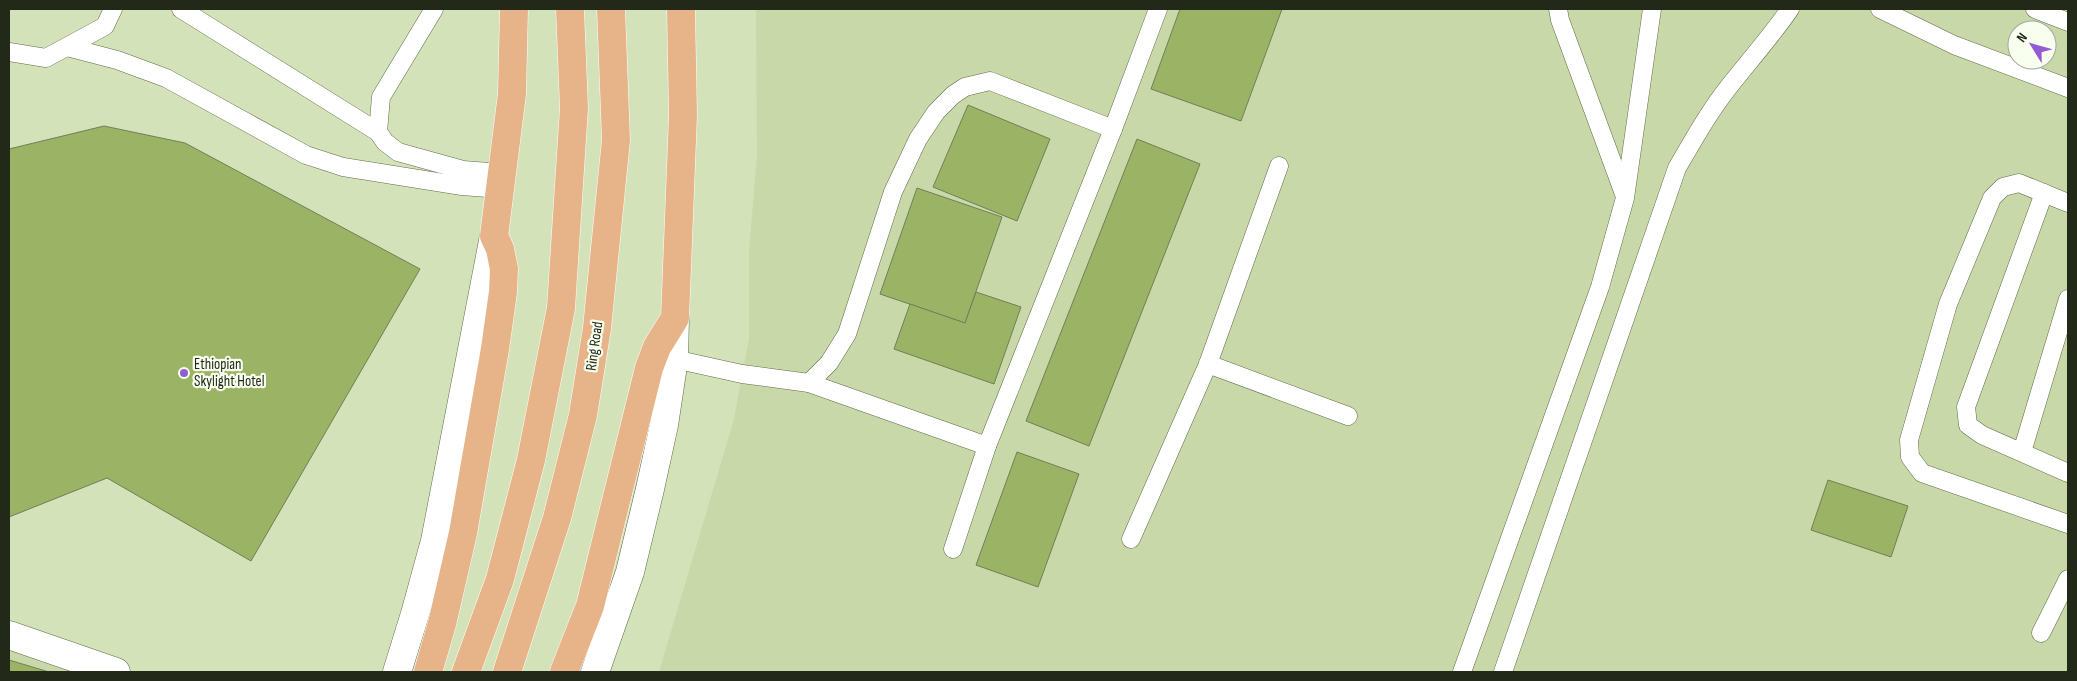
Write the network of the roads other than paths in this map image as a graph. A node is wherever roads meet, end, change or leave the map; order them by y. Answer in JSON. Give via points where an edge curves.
{"nodes":[{"id":1,"x":113,"y":9,"type":"edge"},
{"id":2,"x":181,"y":9,"type":"edge"},
{"id":3,"x":434,"y":9,"type":"edge"},
{"id":4,"x":514,"y":9,"type":"edge"},
{"id":5,"x":570,"y":9,"type":"edge"},
{"id":6,"x":612,"y":9,"type":"edge"},
{"id":7,"x":681,"y":9,"type":"edge"},
{"id":8,"x":1158,"y":9,"type":"edge"},
{"id":9,"x":1558,"y":9,"type":"edge"},
{"id":10,"x":1652,"y":9,"type":"edge"},
{"id":11,"x":1790,"y":9,"type":"edge"},
{"id":12,"x":1880,"y":9,"type":"edge"},
{"id":13,"x":2035,"y":9,"type":"edge"},
{"id":14,"x":2068,"y":22,"type":"edge"},
{"id":15,"x":67,"y":47,"type":"junction"},
{"id":16,"x":9,"y":52,"type":"edge"},
{"id":17,"x":2068,"y":88,"type":"edge"},
{"id":18,"x":1113,"y":129,"type":"junction"},
{"id":19,"x":378,"y":132,"type":"junction"},
{"id":20,"x":1279,"y":166,"type":"dead end"},
{"id":21,"x":501,"y":181,"type":"junction"},
{"id":22,"x":2044,"y":193,"type":"junction"},
{"id":23,"x":1625,"y":198,"type":"junction"},
{"id":24,"x":2068,"y":203,"type":"edge"},
{"id":25,"x":494,"y":236,"type":"junction"},
{"id":26,"x":2068,"y":299,"type":"edge"},
{"id":27,"x":675,"y":318,"type":"junction"},
{"id":28,"x":674,"y":359,"type":"junction"},
{"id":29,"x":1208,"y":364,"type":"junction"},
{"id":30,"x":809,"y":384,"type":"junction"},
{"id":31,"x":1348,"y":416,"type":"dead end"},
{"id":32,"x":987,"y":446,"type":"junction"},
{"id":33,"x":2022,"y":452,"type":"junction"},
{"id":34,"x":2068,"y":473,"type":"edge"},
{"id":35,"x":2068,"y":524,"type":"edge"},
{"id":36,"x":1131,"y":539,"type":"dead end"},
{"id":37,"x":953,"y":550,"type":"dead end"},
{"id":38,"x":2068,"y":579,"type":"edge"},
{"id":39,"x":2041,"y":633,"type":"dead end"},
{"id":40,"x":9,"y":635,"type":"edge"},
{"id":41,"x":116,"y":672,"type":"edge"},
{"id":42,"x":397,"y":672,"type":"edge"},
{"id":43,"x":428,"y":672,"type":"edge"},
{"id":44,"x":466,"y":672,"type":"edge"},
{"id":45,"x":507,"y":672,"type":"edge"},
{"id":46,"x":564,"y":672,"type":"edge"},
{"id":47,"x":595,"y":672,"type":"edge"},
{"id":48,"x":1462,"y":672,"type":"edge"},
{"id":49,"x":1503,"y":672,"type":"edge"}],
"edges":[{"from":1,"to":15,"type":"lane","via":[[105,26]]},
{"from":2,"to":19,"type":"lane"},
{"from":3,"to":19,"type":"lane","via":[[381,97]]},
{"from":4,"to":21,"type":"highway","via":[[512,94]]},
{"from":5,"to":44,"type":"highway","via":[[574,108],[561,308],[531,460],[500,579]]},
{"from":6,"to":45,"type":"highway","name":"Ring Road","via":[[616,140],[597,328],[583,415],[557,518]]},
{"from":7,"to":27,"type":"highway","via":[[683,115]]},
{"from":8,"to":18,"type":"lane"},
{"from":9,"to":23,"type":"lane"},
{"from":10,"to":23,"type":"lane"},
{"from":11,"to":49,"type":"lane","via":[[1730,84],[1677,168]]},
{"from":12,"to":17,"type":"lane","via":[[1954,45]]},
{"from":13,"to":14,"type":"lane"},
{"from":15,"to":16,"type":"lane","via":[[46,58]]},
{"from":15,"to":21,"type":"lane","via":[[117,60],[166,78],[306,155],[343,167],[462,186]]},
{"from":18,"to":30,"type":"lane","via":[[990,81],[953,95],[936,112],[918,139],[893,192],[847,334],[829,363]]},
{"from":18,"to":32,"type":"lane"},
{"from":19,"to":21,"type":"lane","via":[[398,152]]},
{"from":20,"to":29,"type":"lane"},
{"from":21,"to":25,"type":"highway"},
{"from":22,"to":24,"type":"lane"},
{"from":22,"to":33,"type":"lane","via":[[1966,407],[1968,425],[1982,435]]},
{"from":22,"to":35,"type":"lane","via":[[2019,183],[2003,187],[1992,198],[1948,304],[1909,440],[1910,458],[1922,473]]},
{"from":23,"to":48,"type":"lane","via":[[1600,287]]},
{"from":25,"to":42,"type":"street","via":[[435,541]]},
{"from":25,"to":43,"type":"highway","via":[[504,269],[495,350],[463,533]]},
{"from":26,"to":33,"type":"lane"},
{"from":27,"to":28,"type":"street"},
{"from":27,"to":46,"type":"highway","via":[[657,346],[649,368],[590,606]]},
{"from":28,"to":30,"type":"lane"},
{"from":28,"to":47,"type":"street","via":[[664,424],[630,572]]},
{"from":29,"to":31,"type":"lane"},
{"from":29,"to":36,"type":"lane"},
{"from":30,"to":32,"type":"lane"},
{"from":32,"to":37,"type":"lane"},
{"from":33,"to":34,"type":"lane"},
{"from":38,"to":39,"type":"lane"},
{"from":40,"to":41,"type":"street"}]}
